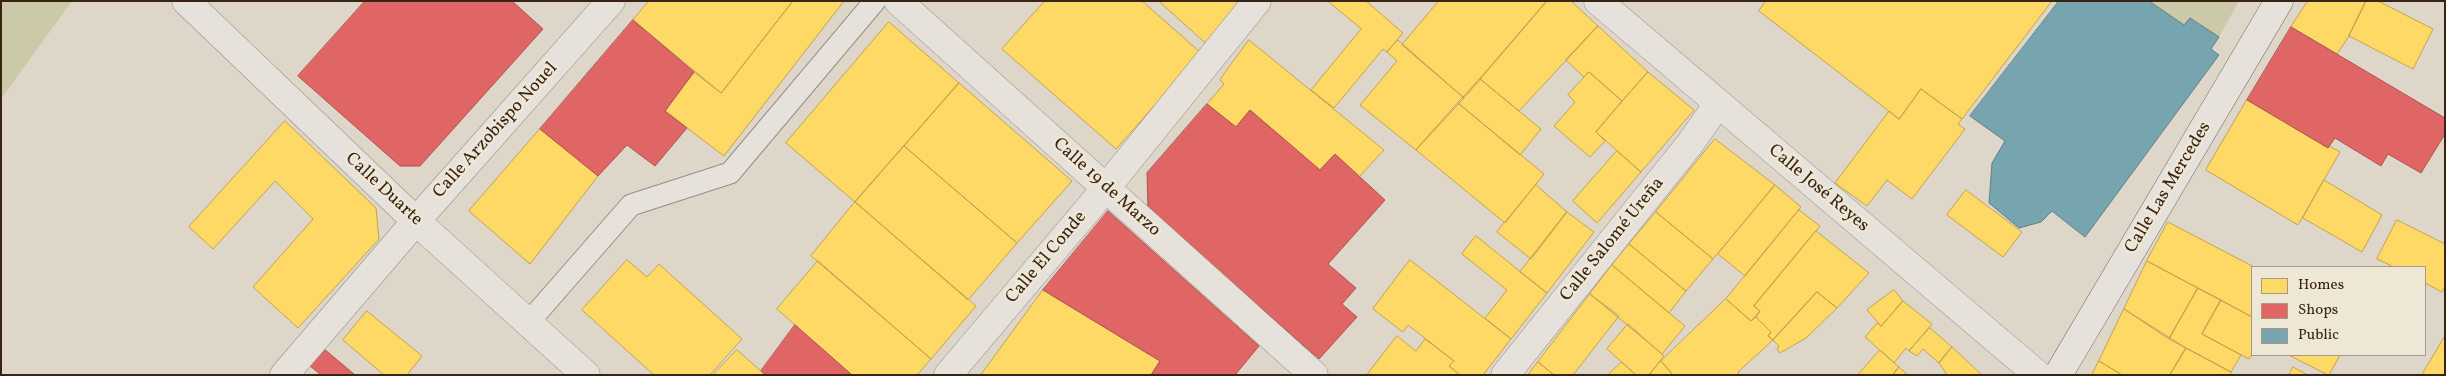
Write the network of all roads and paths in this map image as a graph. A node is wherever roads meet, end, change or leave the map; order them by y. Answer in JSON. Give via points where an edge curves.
{"nodes":[{"id":1,"x":186,"y":1,"type":"edge"},
{"id":2,"x":611,"y":1,"type":"edge"},
{"id":3,"x":875,"y":1,"type":"edge"},
{"id":4,"x":898,"y":1,"type":"edge"},
{"id":5,"x":1257,"y":1,"type":"edge"},
{"id":6,"x":1598,"y":1,"type":"edge"},
{"id":7,"x":2279,"y":1,"type":"edge"},
{"id":8,"x":1718,"y":104,"type":"junction"},
{"id":9,"x":1106,"y":188,"type":"junction"},
{"id":10,"x":416,"y":222,"type":"junction"},
{"id":11,"x":528,"y":323,"type":"junction"},
{"id":12,"x":284,"y":375,"type":"edge"},
{"id":13,"x":586,"y":375,"type":"edge"},
{"id":14,"x":948,"y":375,"type":"edge"},
{"id":15,"x":1314,"y":375,"type":"edge"},
{"id":16,"x":1505,"y":375,"type":"edge"},
{"id":17,"x":2038,"y":375,"type":"edge"},
{"id":18,"x":2058,"y":375,"type":"edge"}],
"edges":[{"from":1,"to":10,"type":"street","name":"Calle Duarte"},
{"from":2,"to":10,"type":"street","name":"Calle Arzobispo Nouel"},
{"from":3,"to":11,"type":"lane","via":[[730,173],[631,205]]},
{"from":4,"to":9,"type":"street","name":"Calle 19 de Marzo"},
{"from":5,"to":9,"type":"street","name":"Calle El Conde"},
{"from":6,"to":8,"type":"street","name":"Calle José Reyes"},
{"from":7,"to":18,"type":"street","name":"Calle Las Mercedes"},
{"from":8,"to":16,"type":"street","name":"Calle Salomé Ureña","via":[[1689,146]]},
{"from":8,"to":17,"type":"street","name":"Calle José Reyes"},
{"from":9,"to":14,"type":"street","name":"Calle El Conde"},
{"from":9,"to":15,"type":"street","name":"Calle 19 de Marzo"},
{"from":10,"to":11,"type":"street","name":"Calle Duarte"},
{"from":10,"to":12,"type":"street","name":"Calle Arzobispo Nouel"},
{"from":11,"to":13,"type":"street","name":"Calle Duarte"}]}
